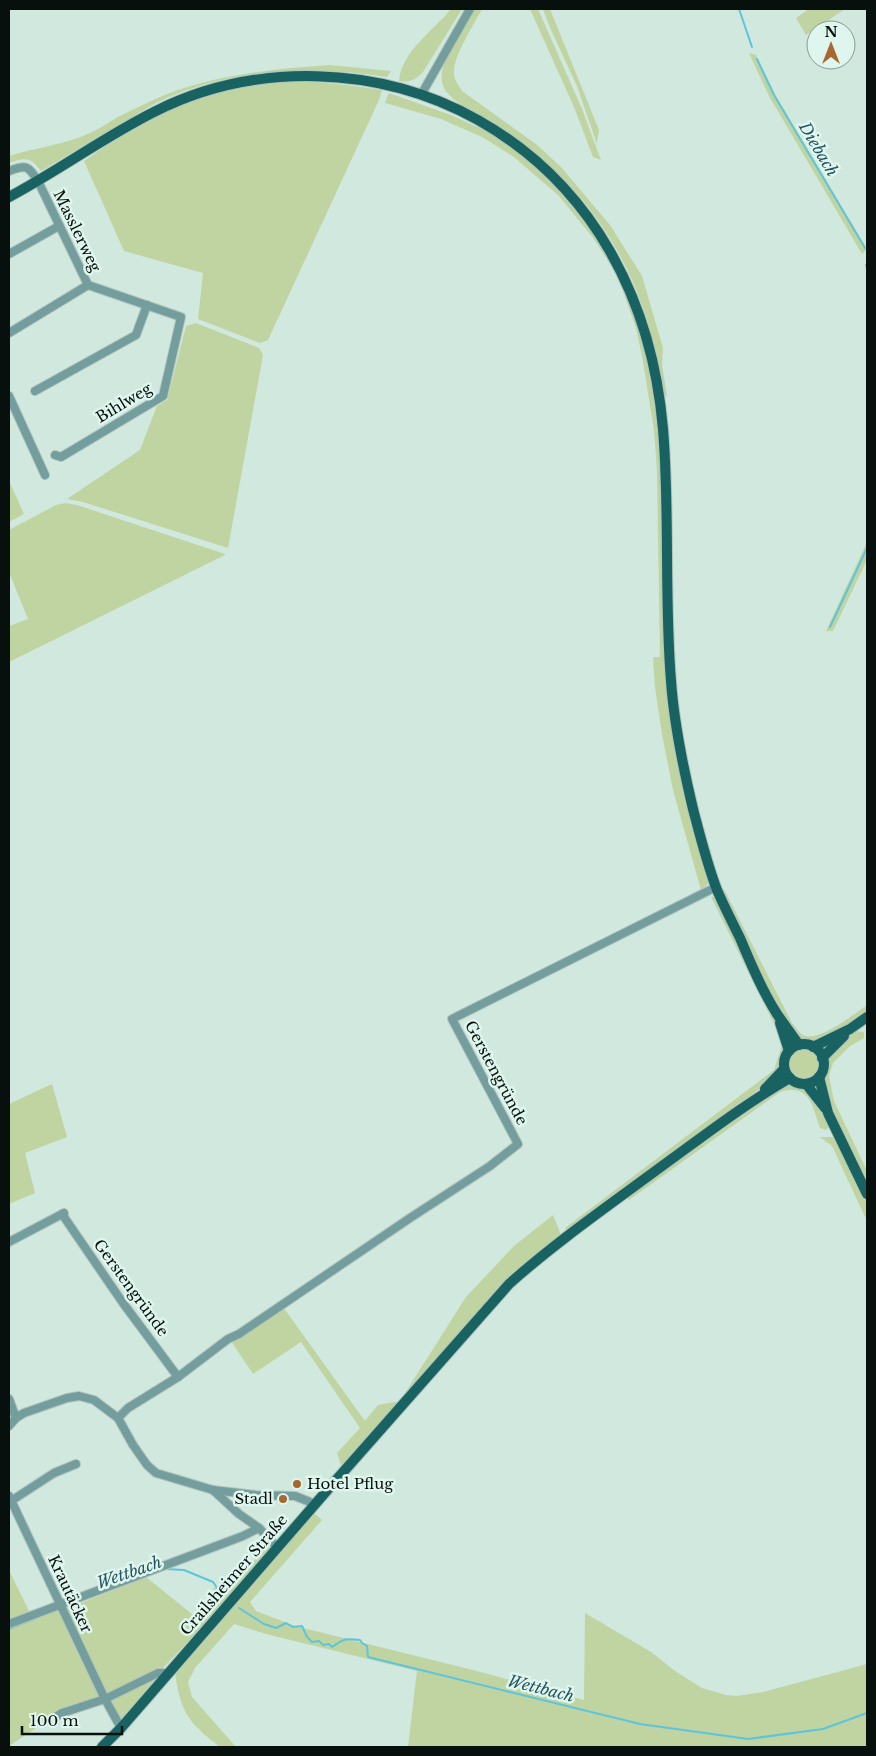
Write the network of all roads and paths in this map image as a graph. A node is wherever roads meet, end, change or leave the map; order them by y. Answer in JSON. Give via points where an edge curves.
{"nodes":[{"id":1,"x":470,"y":9,"type":"edge"},
{"id":2,"x":421,"y":95,"type":"junction"},
{"id":3,"x":9,"y":171,"type":"edge"},
{"id":4,"x":38,"y":181,"type":"junction"},
{"id":5,"x":9,"y":197,"type":"edge"},
{"id":6,"x":59,"y":226,"type":"junction"},
{"id":7,"x":9,"y":254,"type":"edge"},
{"id":8,"x":88,"y":284,"type":"junction"},
{"id":9,"x":147,"y":305,"type":"junction"},
{"id":10,"x":181,"y":317,"type":"joint"},
{"id":11,"x":9,"y":333,"type":"edge"},
{"id":12,"x":35,"y":390,"type":"dead end"},
{"id":13,"x":9,"y":396,"type":"edge"},
{"id":14,"x":55,"y":455,"type":"dead end"},
{"id":15,"x":45,"y":475,"type":"dead end"},
{"id":16,"x":716,"y":887,"type":"junction"},
{"id":17,"x":776,"y":1013,"type":"junction"},
{"id":18,"x":867,"y":1017,"type":"edge"},
{"id":19,"x":850,"y":1030,"type":"junction"},
{"id":20,"x":799,"y":1045,"type":"junction"},
{"id":21,"x":813,"y":1047,"type":"junction"},
{"id":22,"x":789,"y":1051,"type":"junction"},
{"id":23,"x":822,"y":1058,"type":"junction"},
{"id":24,"x":784,"y":1069,"type":"junction"},
{"id":25,"x":819,"y":1077,"type":"junction"},
{"id":26,"x":790,"y":1078,"type":"junction"},
{"id":27,"x":806,"y":1084,"type":"junction"},
{"id":28,"x":757,"y":1097,"type":"junction"},
{"id":29,"x":828,"y":1113,"type":"junction"},
{"id":30,"x":867,"y":1194,"type":"edge"},
{"id":31,"x":9,"y":1242,"type":"edge"},
{"id":32,"x":178,"y":1376,"type":"junction"},
{"id":33,"x":9,"y":1399,"type":"edge"},
{"id":34,"x":16,"y":1418,"type":"junction"},
{"id":35,"x":118,"y":1418,"type":"junction"},
{"id":36,"x":9,"y":1426,"type":"edge"},
{"id":37,"x":76,"y":1464,"type":"dead end"},
{"id":38,"x":213,"y":1490,"type":"junction"},
{"id":39,"x":10,"y":1498,"type":"edge"},
{"id":40,"x":315,"y":1504,"type":"junction"},
{"id":41,"x":259,"y":1528,"type":"junction"},
{"id":42,"x":277,"y":1547,"type":"junction"},
{"id":43,"x":60,"y":1604,"type":"junction"},
{"id":44,"x":9,"y":1624,"type":"edge"},
{"id":45,"x":169,"y":1673,"type":"junction"},
{"id":46,"x":105,"y":1699,"type":"junction"},
{"id":47,"x":58,"y":1716,"type":"dead end"},
{"id":48,"x":121,"y":1728,"type":"junction"},
{"id":49,"x":102,"y":1747,"type":"edge"}],
"edges":[{"from":1,"to":2,"type":"street"},
{"from":2,"to":4,"type":"main road","via":[[384,84],[346,78],[296,76],[221,87],[156,111]]},
{"from":2,"to":16,"type":"main road","via":[[489,126],[547,171],[598,231],[612,252],[632,295],[652,358],[662,426],[671,682],[680,758]]},
{"from":3,"to":4,"type":"street","via":[[26,167]]},
{"from":4,"to":5,"type":"main road"},
{"from":4,"to":6,"type":"street","name":"Masslerweg"},
{"from":6,"to":7,"type":"street"},
{"from":6,"to":8,"type":"street","name":"Masslerweg"},
{"from":8,"to":9,"type":"street","name":"Masslerweg"},
{"from":8,"to":11,"type":"street"},
{"from":9,"to":10,"type":"street","name":"Masslerweg"},
{"from":9,"to":12,"type":"street","via":[[136,335]]},
{"from":10,"to":14,"type":"street","name":"Bihlweg","via":[[164,396],[61,457]]},
{"from":13,"to":15,"type":"street"},
{"from":16,"to":17,"type":"main road"},
{"from":16,"to":32,"type":"street","name":"Gerstengründe","via":[[452,1019],[518,1144]]},
{"from":17,"to":20,"type":"main road"},
{"from":17,"to":22,"type":"main road"},
{"from":18,"to":19,"type":"main road"},
{"from":19,"to":21,"type":"main road"},
{"from":19,"to":23,"type":"main road"},
{"from":20,"to":21,"type":"main road"},
{"from":20,"to":22,"type":"main road"},
{"from":21,"to":23,"type":"main road"},
{"from":22,"to":24,"type":"main road","via":[[785,1056]]},
{"from":23,"to":25,"type":"main road"},
{"from":24,"to":26,"type":"main road"},
{"from":24,"to":28,"type":"main road"},
{"from":25,"to":27,"type":"main road"},
{"from":25,"to":29,"type":"main road"},
{"from":26,"to":27,"type":"main road"},
{"from":26,"to":28,"type":"main road"},
{"from":27,"to":29,"type":"main road"},
{"from":28,"to":40,"type":"main road","name":"Crailsheimer Straße","via":[[531,1264],[509,1284]]},
{"from":29,"to":30,"type":"main road"},
{"from":31,"to":32,"type":"street","name":"Gerstengründe","via":[[63,1214],[123,1303]]},
{"from":32,"to":35,"type":"street","name":"Gerstengründe"},
{"from":33,"to":34,"type":"street"},
{"from":34,"to":35,"type":"street","via":[[79,1396],[94,1400]]},
{"from":34,"to":36,"type":"street"},
{"from":35,"to":38,"type":"street","via":[[146,1465],[156,1473]]},
{"from":37,"to":39,"type":"street","name":"Krautäcker"},
{"from":38,"to":40,"type":"street","via":[[295,1496]]},
{"from":38,"to":41,"type":"street"},
{"from":39,"to":43,"type":"street","name":"Krautäcker"},
{"from":40,"to":42,"type":"main road","name":"Crailsheimer Straße"},
{"from":41,"to":42,"type":"street"},
{"from":41,"to":43,"type":"street"},
{"from":42,"to":45,"type":"main road","name":"Crailsheimer Straße"},
{"from":43,"to":44,"type":"street"},
{"from":43,"to":46,"type":"street","name":"Krautäcker"},
{"from":45,"to":46,"type":"street","via":[[158,1673]]},
{"from":45,"to":48,"type":"main road","name":"Crailsheimer Straße"},
{"from":46,"to":47,"type":"street"},
{"from":46,"to":48,"type":"street","name":"Krautäcker"},
{"from":48,"to":49,"type":"main road","name":"Crailsheimer Straße"}]}
